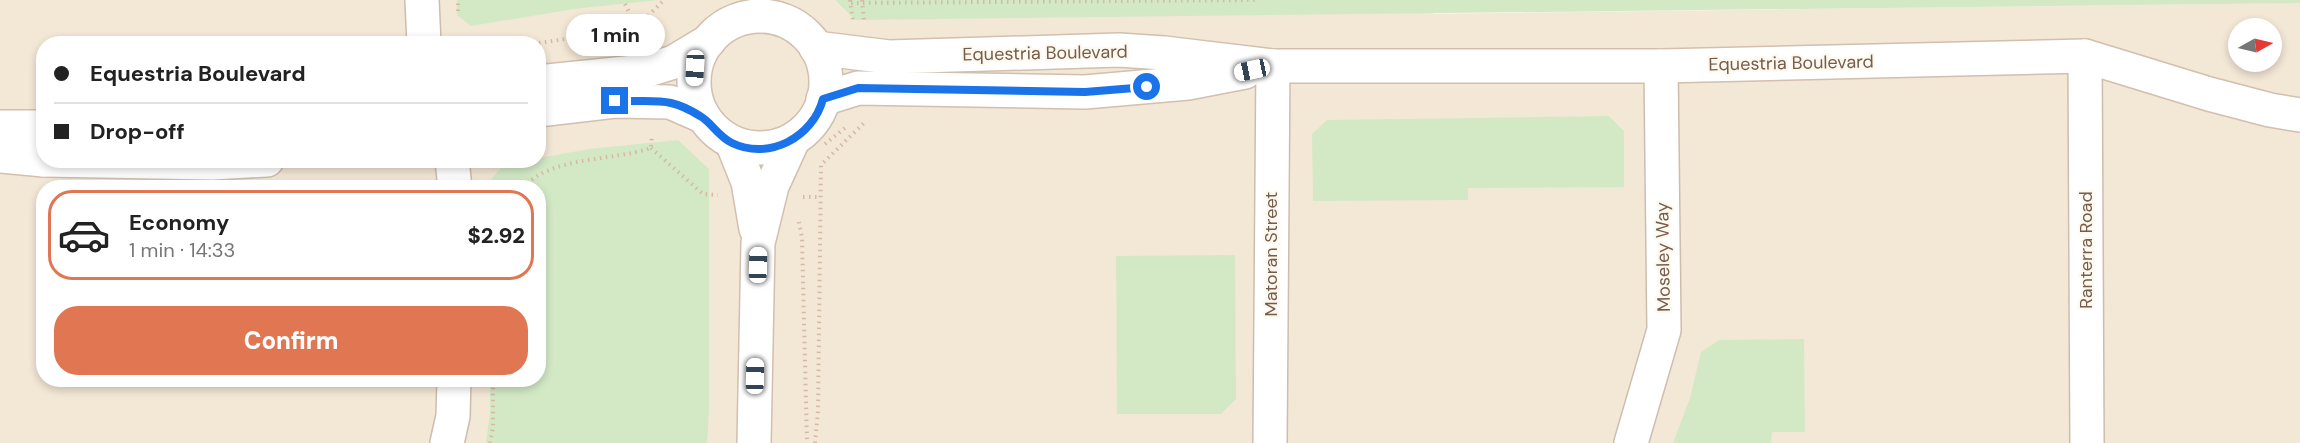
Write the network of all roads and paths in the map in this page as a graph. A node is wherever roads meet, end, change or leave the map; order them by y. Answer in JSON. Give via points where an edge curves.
{"nodes":[{"id":1,"x":422,"y":0,"type":"edge"},
{"id":2,"x":664,"y":0,"type":"edge"},
{"id":3,"x":734,"y":0,"type":"edge"},
{"id":4,"x":1259,"y":0,"type":"edge"},
{"id":5,"x":862,"y":2,"type":"edge"},
{"id":6,"x":851,"y":3,"type":"dead end"},
{"id":7,"x":778,"y":10,"type":"edge"},
{"id":8,"x":714,"y":35,"type":"junction"},
{"id":9,"x":424,"y":36,"type":"edge"},
{"id":10,"x":546,"y":42,"type":"edge"},
{"id":11,"x":816,"y":48,"type":"junction"},
{"id":12,"x":864,"y":54,"type":"junction"},
{"id":13,"x":2085,"y":56,"type":"junction"},
{"id":14,"x":1273,"y":66,"type":"junction"},
{"id":15,"x":1661,"y":66,"type":"junction"},
{"id":16,"x":546,"y":81,"type":"edge"},
{"id":17,"x":865,"y":88,"type":"junction"},
{"id":18,"x":823,"y":99,"type":"junction"},
{"id":19,"x":546,"y":109,"type":"edge"},
{"id":20,"x":2300,"y":115,"type":"edge"},
{"id":21,"x":702,"y":116,"type":"junction"},
{"id":22,"x":0,"y":127,"type":"edge"},
{"id":23,"x":36,"y":127,"type":"edge"},
{"id":24,"x":794,"y":140,"type":"junction"},
{"id":25,"x":732,"y":142,"type":"junction"},
{"id":26,"x":0,"y":156,"type":"edge"},
{"id":27,"x":36,"y":159,"type":"edge"},
{"id":28,"x":798,"y":217,"type":"dead end"},
{"id":29,"x":758,"y":243,"type":"junction"},
{"id":30,"x":454,"y":387,"type":"edge"},
{"id":31,"x":493,"y":387,"type":"edge"},
{"id":32,"x":447,"y":443,"type":"edge"},
{"id":33,"x":490,"y":443,"type":"edge"},
{"id":34,"x":754,"y":443,"type":"edge"},
{"id":35,"x":807,"y":443,"type":"edge"},
{"id":36,"x":814,"y":443,"type":"edge"},
{"id":37,"x":1270,"y":443,"type":"edge"},
{"id":38,"x":1631,"y":443,"type":"edge"},
{"id":39,"x":2087,"y":443,"type":"edge"}],
"edges":[{"from":1,"to":9,"type":"street"},
{"from":2,"to":10,"type":"path","via":[[648,16],[623,30]]},
{"from":3,"to":8,"type":"street"},
{"from":4,"to":5,"type":"path"},
{"from":5,"to":6,"type":"path"},
{"from":5,"to":12,"type":"path"},
{"from":7,"to":8,"type":"street","via":[[738,19]]},
{"from":7,"to":11,"type":"street"},
{"from":8,"to":16,"type":"street","via":[[674,62],[645,71]]},
{"from":8,"to":21,"type":"street","via":[[695,68],[694,90]]},
{"from":11,"to":12,"type":"street","name":"Equestria Boulevard"},
{"from":11,"to":18,"type":"street","via":[[825,69]]},
{"from":12,"to":14,"type":"street","name":"Equestria Boulevard","via":[[889,57],[1119,50]]},
{"from":13,"to":15,"type":"street","name":"Equestria Boulevard"},
{"from":13,"to":20,"type":"street","name":"Equestria Boulevard","via":[[2209,94]]},
{"from":13,"to":39,"type":"street","name":"Ranterra Road"},
{"from":14,"to":15,"type":"street","name":"Equestria Boulevard"},
{"from":14,"to":17,"type":"street","name":"Equestria Boulevard","via":[[1188,83],[1085,92]]},
{"from":14,"to":37,"type":"street","name":"Matoran Street"},
{"from":15,"to":38,"type":"street","name":"Moseley Way","via":[[1664,330]]},
{"from":17,"to":18,"type":"street","name":"Equestria Boulevard"},
{"from":17,"to":36,"type":"path","via":[[866,123],[821,165],[818,411]]},
{"from":18,"to":24,"type":"street","via":[[809,126]]},
{"from":19,"to":21,"type":"street","via":[[615,101],[670,102]]},
{"from":21,"to":25,"type":"street","via":[[713,130]]},
{"from":22,"to":23,"type":"street"},
{"from":24,"to":25,"type":"street","via":[[762,149]]},
{"from":24,"to":29,"type":"street","via":[[772,186]]},
{"from":25,"to":29,"type":"street","via":[[748,182]]},
{"from":26,"to":27,"type":"street"},
{"from":28,"to":35,"type":"path","via":[[802,238]]},
{"from":29,"to":34,"type":"street"},
{"from":30,"to":32,"type":"street"},
{"from":31,"to":33,"type":"path"}]}
